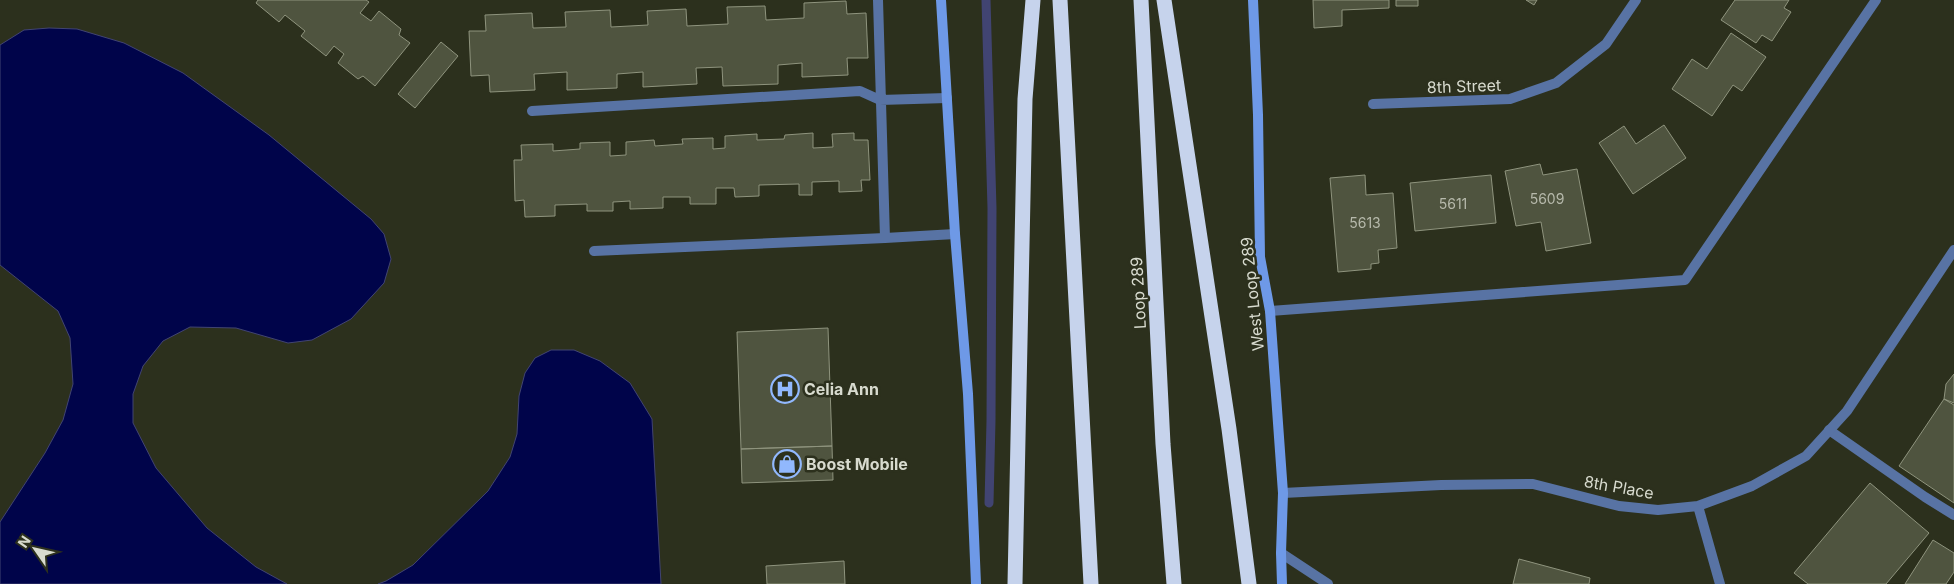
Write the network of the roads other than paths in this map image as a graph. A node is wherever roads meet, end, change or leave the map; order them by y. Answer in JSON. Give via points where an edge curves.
{"nodes":[{"id":1,"x":878,"y":0,"type":"edge"},
{"id":2,"x":941,"y":0,"type":"edge"},
{"id":3,"x":1033,"y":0,"type":"edge"},
{"id":4,"x":1060,"y":0,"type":"edge"},
{"id":5,"x":1141,"y":0,"type":"edge"},
{"id":6,"x":1164,"y":0,"type":"edge"},
{"id":7,"x":1253,"y":0,"type":"edge"},
{"id":8,"x":1636,"y":0,"type":"edge"},
{"id":9,"x":1876,"y":0,"type":"edge"},
{"id":10,"x":947,"y":98,"type":"junction"},
{"id":11,"x":880,"y":100,"type":"junction"},
{"id":12,"x":1374,"y":104,"type":"dead end"},
{"id":13,"x":532,"y":111,"type":"dead end"},
{"id":14,"x":955,"y":234,"type":"junction"},
{"id":15,"x":885,"y":238,"type":"junction"},
{"id":16,"x":594,"y":250,"type":"dead end"},
{"id":17,"x":1954,"y":250,"type":"edge"},
{"id":18,"x":1270,"y":311,"type":"junction"},
{"id":19,"x":1830,"y":430,"type":"junction"},
{"id":20,"x":1283,"y":493,"type":"junction"},
{"id":21,"x":1698,"y":506,"type":"junction"},
{"id":22,"x":1954,"y":515,"type":"edge"},
{"id":23,"x":1281,"y":553,"type":"junction"},
{"id":24,"x":976,"y":584,"type":"edge"},
{"id":25,"x":1015,"y":584,"type":"edge"},
{"id":26,"x":1091,"y":584,"type":"edge"},
{"id":27,"x":1174,"y":584,"type":"edge"},
{"id":28,"x":1249,"y":584,"type":"edge"},
{"id":29,"x":1282,"y":584,"type":"edge"},
{"id":30,"x":1328,"y":584,"type":"edge"},
{"id":31,"x":1720,"y":584,"type":"edge"}],
"edges":[{"from":1,"to":11,"type":"street"},
{"from":2,"to":10,"type":"main road"},
{"from":3,"to":25,"type":"highway","via":[[1025,99]]},
{"from":4,"to":26,"type":"highway"},
{"from":5,"to":27,"type":"highway","name":"Loop 289","via":[[1163,444]]},
{"from":6,"to":28,"type":"highway","via":[[1229,429]]},
{"from":7,"to":18,"type":"main road","name":"West Loop 289","via":[[1260,257]]},
{"from":8,"to":12,"type":"street","name":"8th Street","via":[[1606,44],[1556,83],[1510,100]]},
{"from":9,"to":18,"type":"street","via":[[1685,280]]},
{"from":10,"to":11,"type":"street"},
{"from":10,"to":14,"type":"main road"},
{"from":11,"to":13,"type":"street","via":[[860,91]]},
{"from":11,"to":15,"type":"street"},
{"from":14,"to":15,"type":"street"},
{"from":14,"to":24,"type":"main road","via":[[968,394]]},
{"from":15,"to":16,"type":"street"},
{"from":17,"to":19,"type":"street","name":"8th Place","via":[[1847,411]]},
{"from":18,"to":20,"type":"main road","name":"West Loop 289"},
{"from":19,"to":21,"type":"street","name":"8th Place","via":[[1806,456],[1752,486]]},
{"from":19,"to":22,"type":"street"},
{"from":20,"to":21,"type":"street","name":"8th Place","via":[[1533,484],[1619,506],[1658,510]]},
{"from":20,"to":23,"type":"main road","name":"West Loop 289"},
{"from":21,"to":31,"type":"street"},
{"from":23,"to":29,"type":"main road","name":"West Loop 289"},
{"from":23,"to":30,"type":"street"}]}
